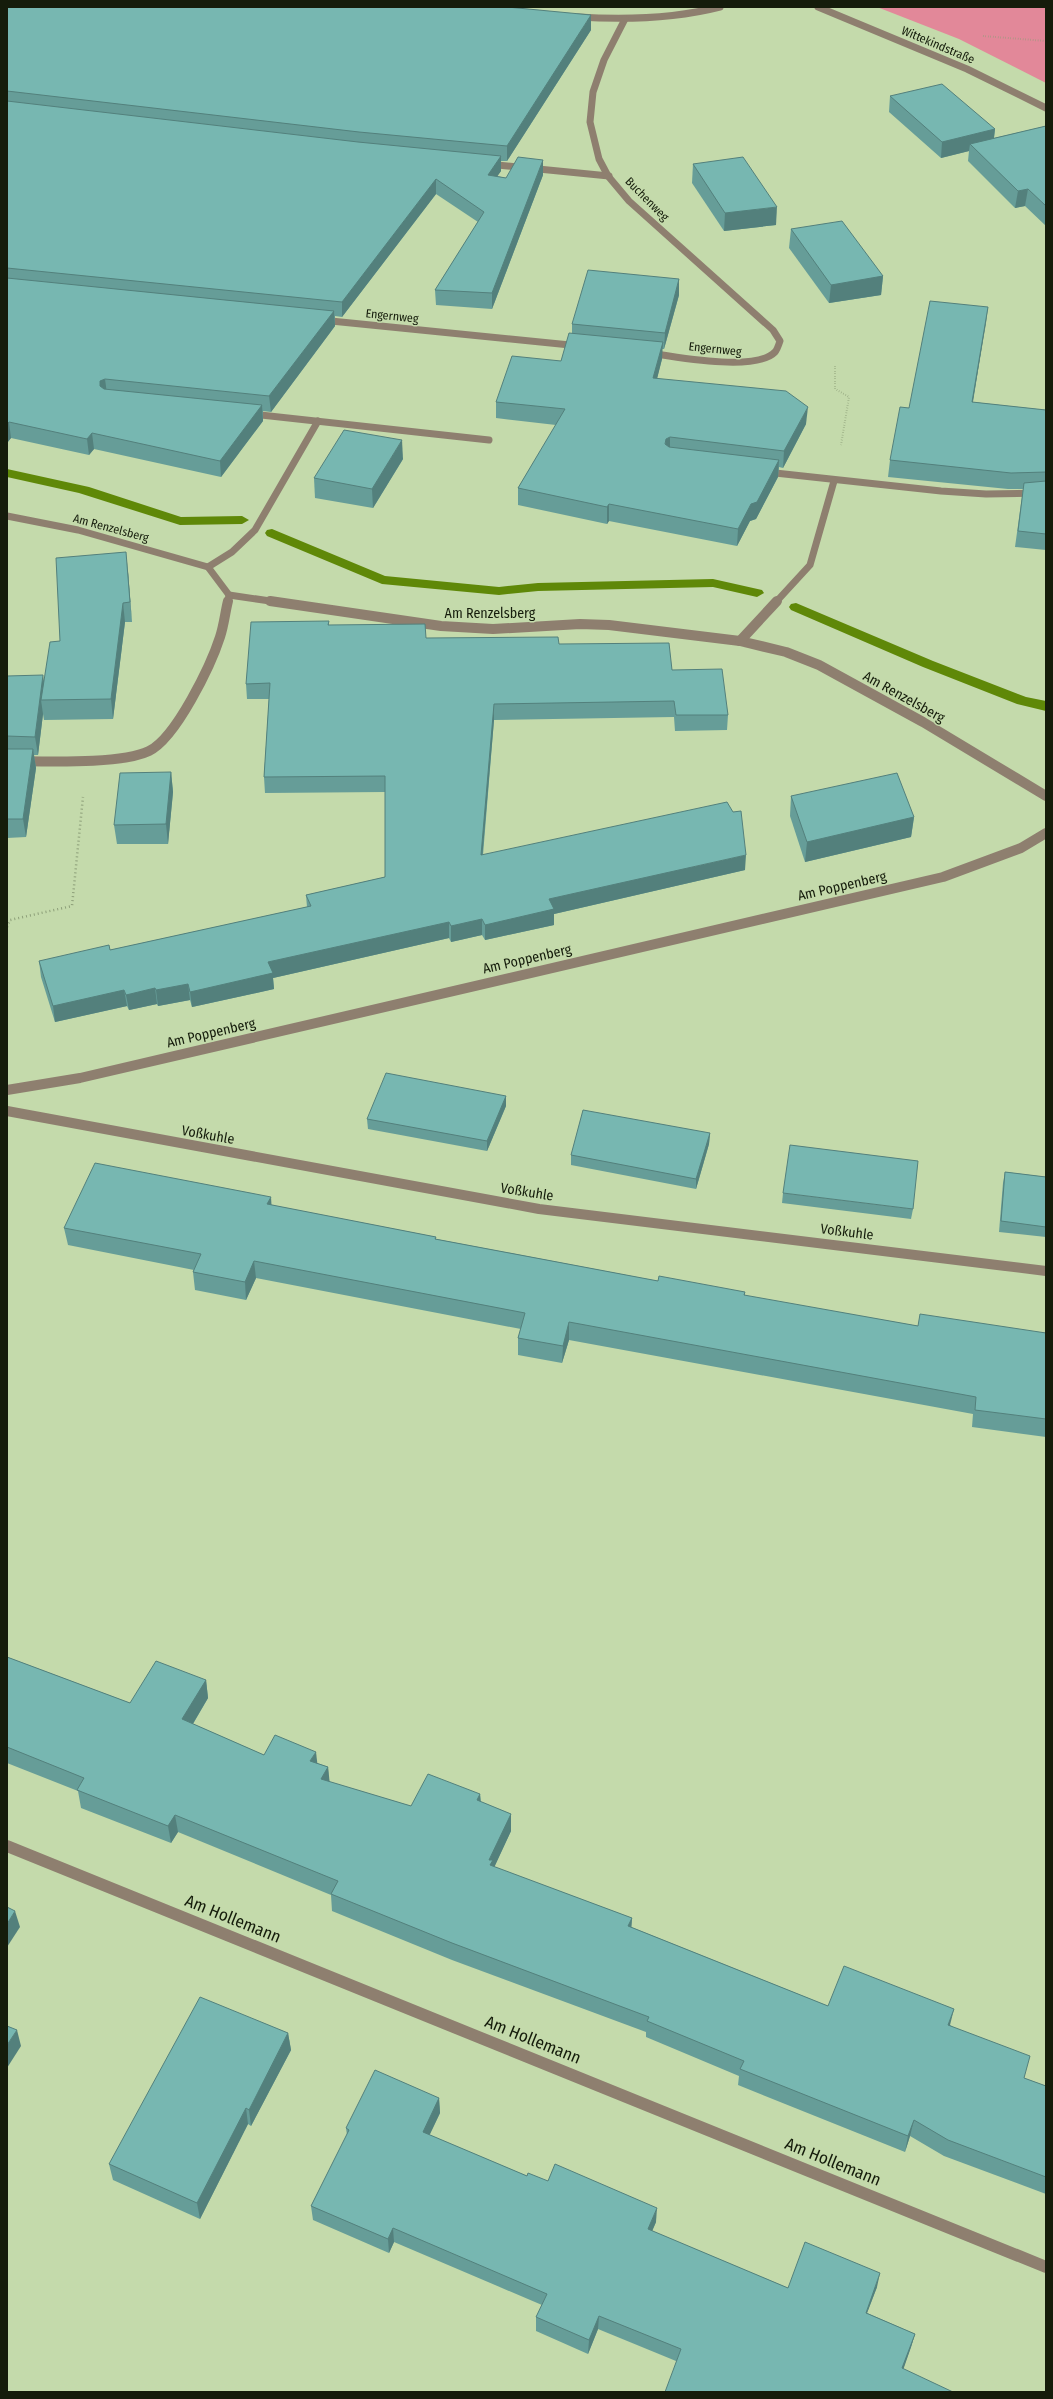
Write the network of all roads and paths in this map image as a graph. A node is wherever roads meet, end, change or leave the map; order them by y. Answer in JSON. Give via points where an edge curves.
{"nodes":[{"id":1,"x":720,"y":7,"type":"edge"},
{"id":2,"x":818,"y":7,"type":"edge"},
{"id":3,"x":569,"y":16,"type":"edge"},
{"id":4,"x":625,"y":19,"type":"junction"},
{"id":5,"x":1046,"y":108,"type":"edge"},
{"id":6,"x":476,"y":163,"type":"edge"},
{"id":7,"x":608,"y":176,"type":"junction"},
{"id":8,"x":313,"y":319,"type":"edge"},
{"id":9,"x":589,"y":347,"type":"edge"},
{"id":10,"x":644,"y":353,"type":"edge"},
{"id":11,"x":774,"y":355,"type":"joint"},
{"id":12,"x":834,"y":366,"type":"dead end"},
{"id":13,"x":239,"y":413,"type":"edge"},
{"id":14,"x":318,"y":421,"type":"junction"},
{"id":15,"x":489,"y":440,"type":"dead end"},
{"id":16,"x":755,"y":470,"type":"edge"},
{"id":17,"x":834,"y":481,"type":"junction"},
{"id":18,"x":1046,"y":493,"type":"edge"},
{"id":19,"x":7,"y":516,"type":"edge"},
{"id":20,"x":208,"y":567,"type":"junction"},
{"id":21,"x":229,"y":595,"type":"junction"},
{"id":22,"x":740,"y":641,"type":"junction"},
{"id":23,"x":87,"y":759,"type":"junction"},
{"id":24,"x":7,"y":762,"type":"edge"},
{"id":25,"x":1046,"y":796,"type":"edge"},
{"id":26,"x":1046,"y":833,"type":"edge"},
{"id":27,"x":7,"y":927,"type":"edge"},
{"id":28,"x":7,"y":1090,"type":"edge"},
{"id":29,"x":7,"y":1110,"type":"edge"},
{"id":30,"x":1046,"y":1271,"type":"edge"},
{"id":31,"x":7,"y":1846,"type":"edge"},
{"id":32,"x":1046,"y":2267,"type":"edge"}],
"edges":[{"from":1,"to":4,"type":"street","via":[[671,16]]},
{"from":2,"to":5,"type":"street","name":"Wittekindstraße","via":[[967,69]]},
{"from":3,"to":4,"type":"street"},
{"from":4,"to":7,"type":"street","name":"Buchenweg","via":[[596,82],[591,103],[594,146]]},
{"from":6,"to":7,"type":"street"},
{"from":7,"to":11,"type":"street","name":"Buchenweg","via":[[652,221],[772,330],[780,341],[778,351]]},
{"from":8,"to":9,"type":"street","name":"Engernweg"},
{"from":10,"to":11,"type":"street","name":"Engernweg","via":[[747,363],[765,360]]},
{"from":12,"to":17,"type":"path","via":[[835,389],[849,397]]},
{"from":13,"to":14,"type":"street"},
{"from":14,"to":15,"type":"street"},
{"from":14,"to":20,"type":"street","via":[[255,530],[232,552]]},
{"from":16,"to":17,"type":"street"},
{"from":17,"to":18,"type":"street","via":[[986,494]]},
{"from":17,"to":22,"type":"street","via":[[810,566]]},
{"from":19,"to":20,"type":"street","name":"Am Renzelsberg","via":[[78,530]]},
{"from":20,"to":21,"type":"street"},
{"from":21,"to":22,"type":"street","name":"Am Renzelsberg","via":[[447,627],[493,629],[602,625]]},
{"from":21,"to":23,"type":"street","via":[[214,654],[176,725],[166,737],[150,751],[135,756]]},
{"from":22,"to":25,"type":"street","name":"Am Renzelsberg","via":[[786,652],[819,666],[923,722]]},
{"from":23,"to":24,"type":"street"},
{"from":23,"to":27,"type":"path","via":[[72,906],[10,920]]},
{"from":26,"to":28,"type":"street","name":"Am Poppenberg","via":[[1021,848],[943,876],[80,1078]]},
{"from":29,"to":30,"type":"street","name":"Voßkuhle","via":[[539,1209]]},
{"from":31,"to":32,"type":"street","name":"Am Hollemann"}]}
